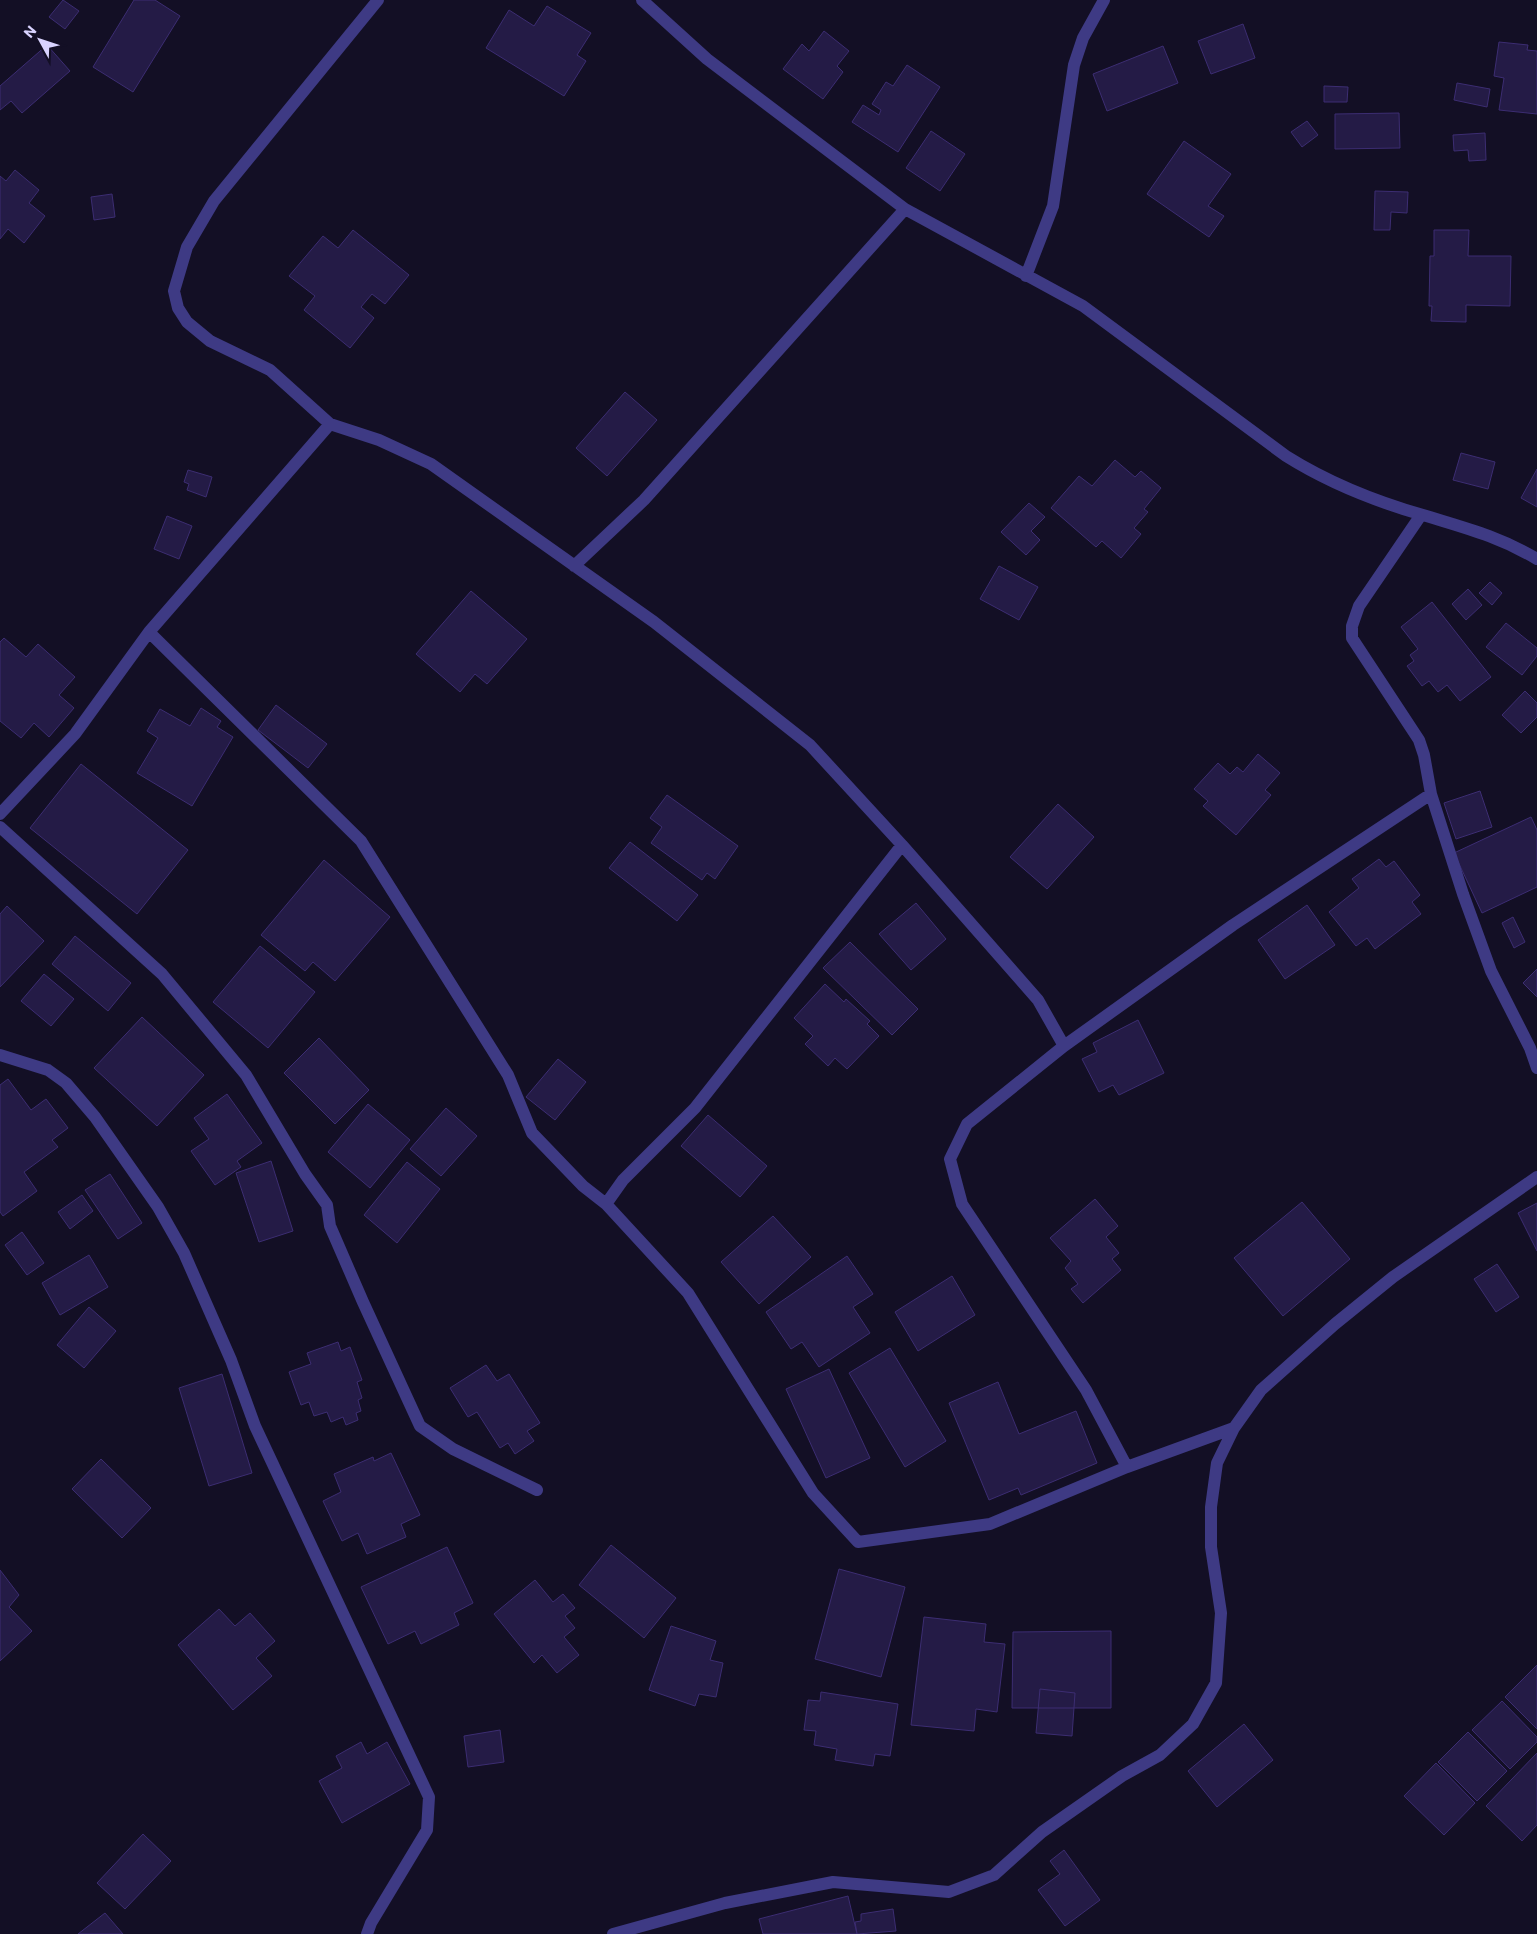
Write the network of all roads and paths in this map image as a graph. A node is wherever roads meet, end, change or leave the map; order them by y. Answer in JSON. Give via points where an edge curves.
{"nodes":[{"id":1,"x":378,"y":0,"type":"edge"},
{"id":2,"x":642,"y":0,"type":"edge"},
{"id":3,"x":1104,"y":0,"type":"edge"},
{"id":4,"x":905,"y":209,"type":"junction"},
{"id":5,"x":1026,"y":276,"type":"junction"},
{"id":6,"x":330,"y":424,"type":"junction"},
{"id":7,"x":1422,"y":515,"type":"junction"},
{"id":8,"x":1537,"y":559,"type":"edge"},
{"id":9,"x":574,"y":566,"type":"junction"},
{"id":10,"x":149,"y":632,"type":"junction"},
{"id":11,"x":1431,"y":794,"type":"junction"},
{"id":12,"x":0,"y":814,"type":"edge"},
{"id":13,"x":0,"y":827,"type":"edge"},
{"id":14,"x":902,"y":845,"type":"junction"},
{"id":15,"x":1064,"y":1046,"type":"junction"},
{"id":16,"x":0,"y":1055,"type":"edge"},
{"id":17,"x":1537,"y":1068,"type":"edge"},
{"id":18,"x":1537,"y":1177,"type":"edge"},
{"id":19,"x":606,"y":1204,"type":"junction"},
{"id":20,"x":1234,"y":1428,"type":"junction"},
{"id":21,"x":1127,"y":1467,"type":"junction"},
{"id":22,"x":537,"y":1490,"type":"dead end"},
{"id":23,"x":367,"y":1934,"type":"edge"},
{"id":24,"x":613,"y":1934,"type":"edge"}],
"edges":[{"from":1,"to":6,"type":"street","via":[[214,201],[187,247],[174,291],[178,308],[187,322],[210,341],[270,370]]},
{"from":2,"to":4,"type":"street","via":[[707,59]]},
{"from":3,"to":5,"type":"street","via":[[1083,38],[1074,65],[1053,206]]},
{"from":4,"to":5,"type":"street"},
{"from":4,"to":9,"type":"street","via":[[644,500]]},
{"from":5,"to":7,"type":"street","via":[[1083,306],[1316,476]]},
{"from":6,"to":9,"type":"street","via":[[379,440],[431,464]]},
{"from":6,"to":10,"type":"street"},
{"from":7,"to":8,"type":"street","via":[[1509,542]]},
{"from":7,"to":11,"type":"street","via":[[1359,606],[1352,626],[1352,638],[1418,740]]},
{"from":9,"to":14,"type":"street","via":[[654,622],[810,745]]},
{"from":10,"to":12,"type":"street","via":[[75,734]]},
{"from":10,"to":19,"type":"street","via":[[361,841],[508,1075],[532,1133],[583,1186]]},
{"from":11,"to":15,"type":"street","via":[[1233,925]]},
{"from":11,"to":17,"type":"street","via":[[1491,971]]},
{"from":13,"to":22,"type":"street","via":[[162,974],[246,1075],[327,1205],[330,1226],[420,1426],[453,1449]]},
{"from":14,"to":15,"type":"street","via":[[1038,1000]]},
{"from":14,"to":19,"type":"street","via":[[695,1108],[623,1180]]},
{"from":15,"to":21,"type":"street","via":[[967,1124],[950,1159],[962,1204],[1086,1390]]},
{"from":16,"to":23,"type":"street","via":[[48,1070],[66,1084],[95,1117],[158,1207],[184,1253],[231,1360],[255,1426],[429,1797],[427,1830]]},
{"from":18,"to":20,"type":"street","via":[[1392,1277],[1335,1324],[1261,1390]]},
{"from":19,"to":21,"type":"street","via":[[688,1293],[813,1493],[858,1542],[990,1524]]},
{"from":20,"to":21,"type":"street"},
{"from":20,"to":24,"type":"street","via":[[1217,1463],[1211,1507],[1211,1547],[1221,1613],[1216,1683],[1193,1724],[1160,1755],[1122,1776],[1042,1832],[994,1875],[949,1892],[832,1882],[725,1903]]}]}
